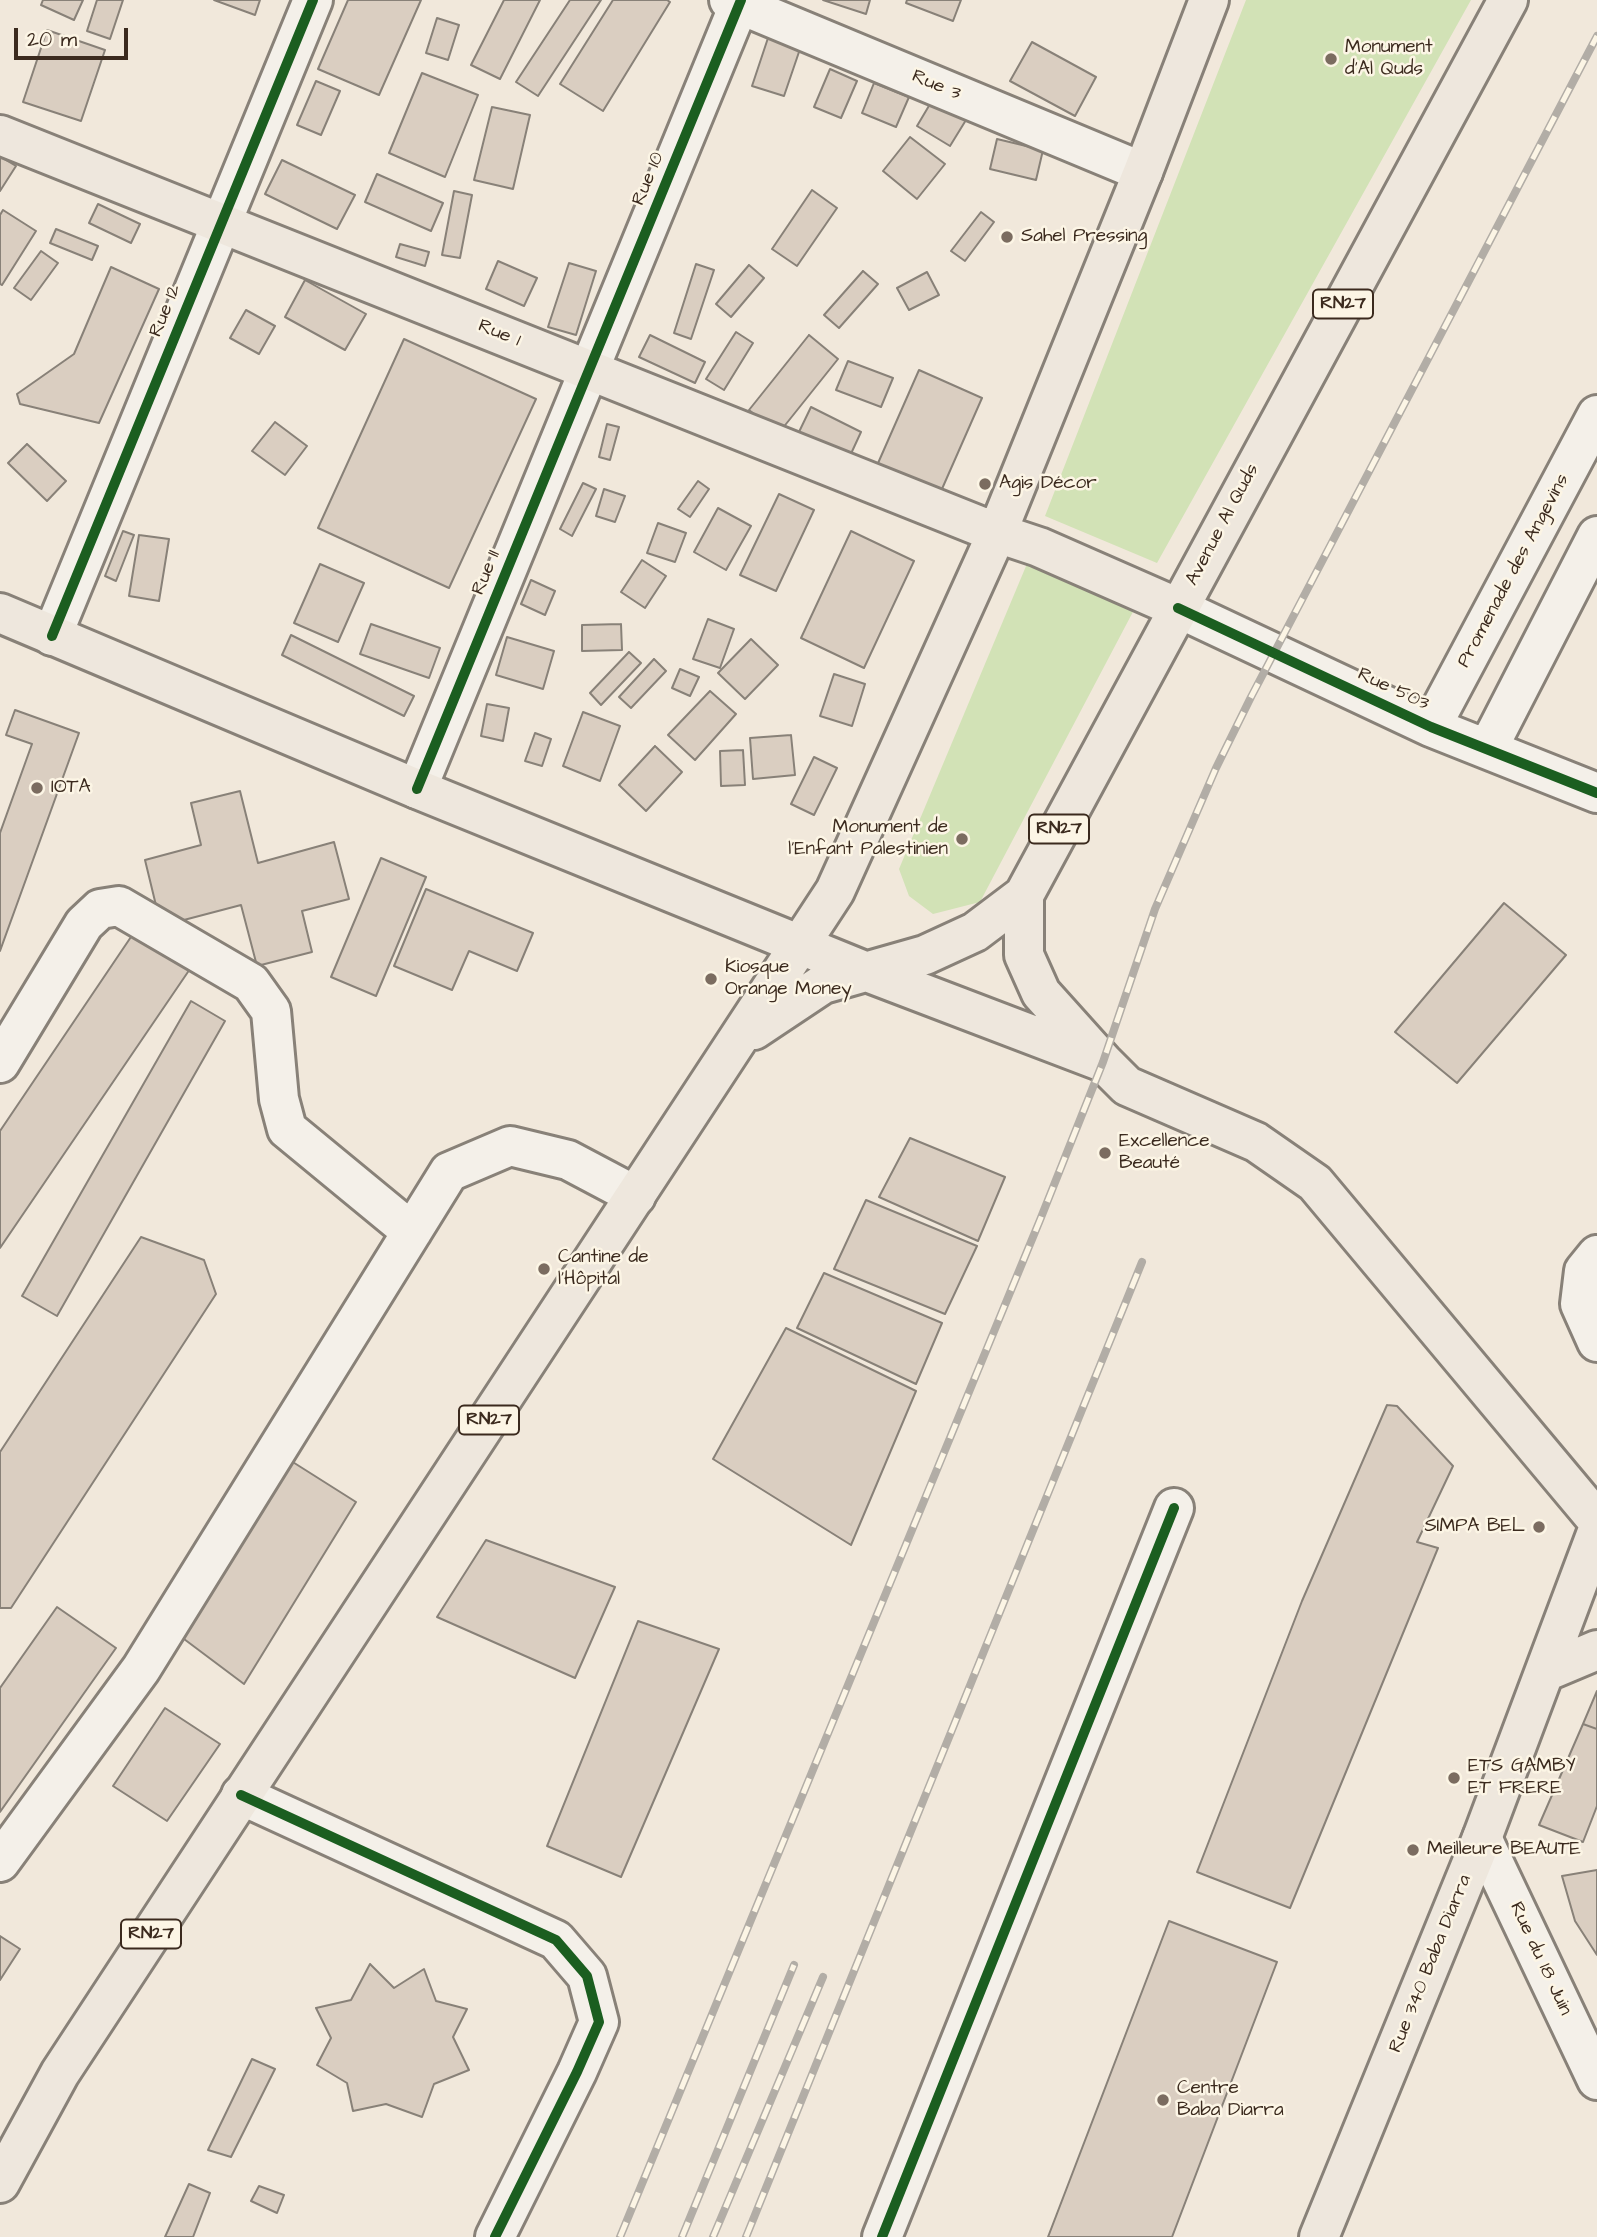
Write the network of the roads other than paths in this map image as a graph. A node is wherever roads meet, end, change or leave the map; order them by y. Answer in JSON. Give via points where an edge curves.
{"nodes":[{"id":1,"x":313,"y":0,"type":"edge"},
{"id":2,"x":1209,"y":0,"type":"edge"},
{"id":3,"x":1508,"y":0,"type":"edge"},
{"id":4,"x":736,"y":1,"type":"edge"},
{"id":5,"x":0,"y":135,"type":"edge"},
{"id":6,"x":1143,"y":172,"type":"junction"},
{"id":7,"x":221,"y":223,"type":"junction"},
{"id":8,"x":590,"y":371,"type":"junction"},
{"id":9,"x":1597,"y":415,"type":"edge"},
{"id":10,"x":997,"y":533,"type":"junction"},
{"id":11,"x":1597,"y":536,"type":"edge"},
{"id":12,"x":1178,"y":608,"type":"junction"},
{"id":13,"x":0,"y":613,"type":"edge"},
{"id":14,"x":52,"y":636,"type":"junction"},
{"id":15,"x":1432,"y":727,"type":"junction"},
{"id":16,"x":1488,"y":748,"type":"junction"},
{"id":17,"x":417,"y":789,"type":"junction"},
{"id":18,"x":1597,"y":793,"type":"edge"},
{"id":19,"x":1024,"y":895,"type":"junction"},
{"id":20,"x":801,"y":944,"type":"junction"},
{"id":21,"x":867,"y":972,"type":"junction"},
{"id":22,"x":735,"y":1043,"type":"junction"},
{"id":23,"x":1103,"y":1062,"type":"junction"},
{"id":24,"x":0,"y":1063,"type":"edge"},
{"id":25,"x":636,"y":1196,"type":"junction"},
{"id":26,"x":412,"y":1232,"type":"junction"},
{"id":27,"x":1597,"y":1255,"type":"edge"},
{"id":28,"x":1597,"y":1342,"type":"edge"},
{"id":29,"x":1174,"y":1508,"type":"dead end"},
{"id":30,"x":1597,"y":1520,"type":"edge"},
{"id":31,"x":1597,"y":1532,"type":"edge"},
{"id":32,"x":1597,"y":1650,"type":"edge"},
{"id":33,"x":1545,"y":1672,"type":"junction"},
{"id":34,"x":241,"y":1795,"type":"junction"},
{"id":35,"x":1482,"y":1838,"type":"junction"},
{"id":36,"x":0,"y":1863,"type":"edge"},
{"id":37,"x":1597,"y":2080,"type":"edge"},
{"id":38,"x":0,"y":2183,"type":"edge"},
{"id":39,"x":495,"y":2237,"type":"edge"},
{"id":40,"x":882,"y":2237,"type":"edge"},
{"id":41,"x":1319,"y":2237,"type":"edge"}],
"edges":[{"from":1,"to":7,"type":"street","name":"Rue 12"},
{"from":2,"to":6,"type":"main road","number":"RN27"},
{"from":3,"to":12,"type":"main road","name":"Avenue Al Quds","number":"RN27"},
{"from":4,"to":6,"type":"street","name":"Rue 3"},
{"from":4,"to":8,"type":"street","name":"Rue 10"},
{"from":5,"to":7,"type":"main road","name":"Rue 1"},
{"from":6,"to":10,"type":"main road","number":"RN27"},
{"from":7,"to":8,"type":"main road","name":"Rue 1"},
{"from":7,"to":14,"type":"street","name":"Rue 12"},
{"from":8,"to":10,"type":"main road","name":"Rue 1"},
{"from":8,"to":17,"type":"street","name":"Rue 11"},
{"from":9,"to":15,"type":"street","name":"Promenade des Angevins"},
{"from":10,"to":12,"type":"main road","name":"Rue 503"},
{"from":10,"to":20,"type":"main road","number":"RN27","via":[[835,891]]},
{"from":11,"to":16,"type":"street"},
{"from":12,"to":15,"type":"street","name":"Rue 503"},
{"from":12,"to":19,"type":"main road","name":"Avenue Al Quds","number":"RN27"},
{"from":13,"to":14,"type":"main road"},
{"from":14,"to":17,"type":"main road"},
{"from":15,"to":16,"type":"street","name":"Rue 503"},
{"from":16,"to":18,"type":"street","name":"Rue 503"},
{"from":17,"to":20,"type":"main road"},
{"from":19,"to":21,"type":"main road","name":"Avenue Al Quds","number":"RN27","via":[[975,932],[925,955]]},
{"from":19,"to":23,"type":"main road","via":[[1024,955],[1041,993]]},
{"from":20,"to":21,"type":"main road"},
{"from":20,"to":22,"type":"main road","number":"RN27"},
{"from":21,"to":22,"type":"main road","name":"Avenue Al Quds","via":[[823,984]]},
{"from":21,"to":23,"type":"main road"},
{"from":22,"to":25,"type":"main road","number":"RN27"},
{"from":23,"to":30,"type":"main road","via":[[1127,1086],[1256,1142],[1315,1183]]},
{"from":24,"to":26,"type":"street","via":[[84,924],[100,909],[119,906],[251,983],[271,1012],[279,1099],[287,1129]]},
{"from":25,"to":26,"type":"street","via":[[568,1160],[510,1146],[449,1172]]},
{"from":25,"to":34,"type":"main road","number":"RN27"},
{"from":26,"to":36,"type":"street","via":[[141,1668]]},
{"from":27,"to":28,"type":"street","via":[[1584,1271],[1580,1304]]},
{"from":29,"to":40,"type":"street"},
{"from":31,"to":33,"type":"main road","name":"Rue 340 Baba Diarra"},
{"from":32,"to":33,"type":"main road"},
{"from":33,"to":35,"type":"main road","name":"Rue 340 Baba Diarra"},
{"from":34,"to":38,"type":"main road","number":"RN27","via":[[60,2073]]},
{"from":34,"to":39,"type":"street","via":[[556,1940],[587,1976],[599,2022]]},
{"from":35,"to":37,"type":"street","name":"Rue du 18 Juin"},
{"from":35,"to":41,"type":"main road","name":"Rue 340 Baba Diarra"}]}
